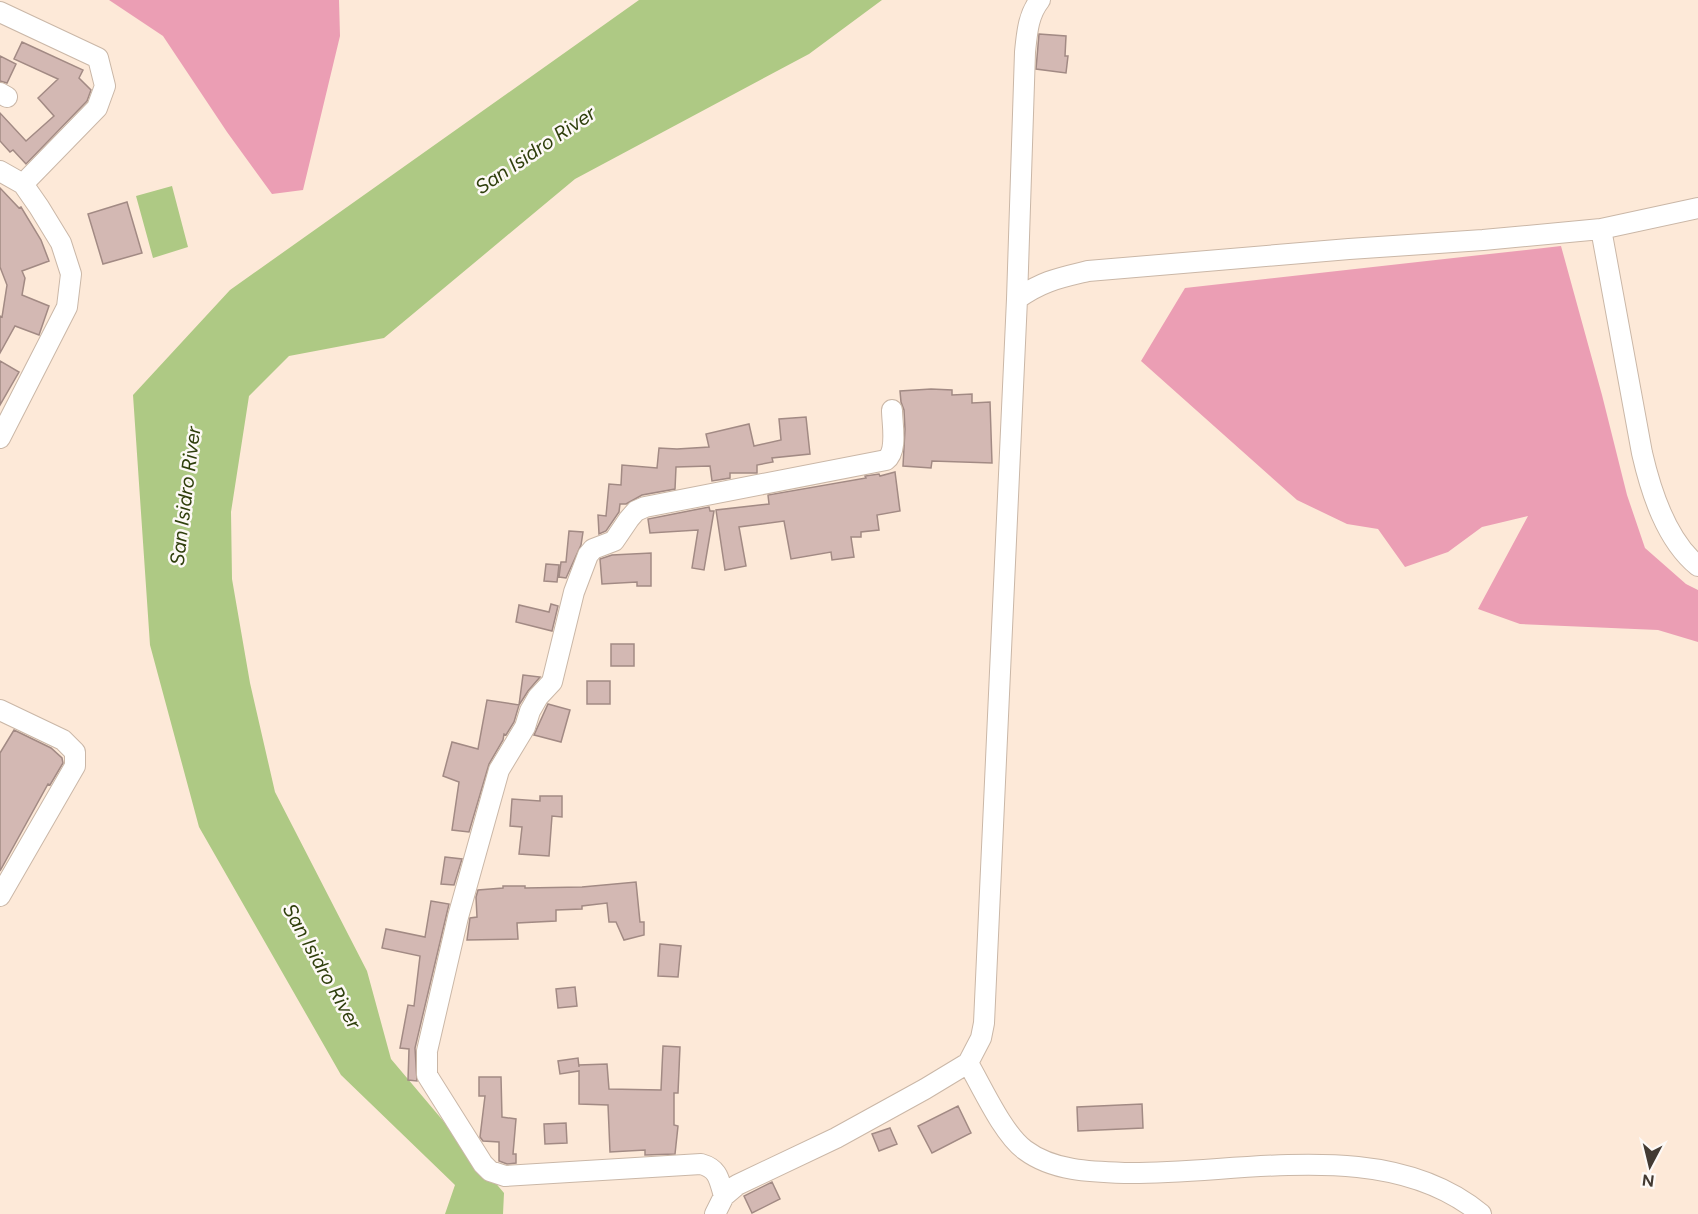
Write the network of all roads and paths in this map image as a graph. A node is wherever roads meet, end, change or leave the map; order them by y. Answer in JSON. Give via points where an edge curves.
{"nodes":[{"id":1,"x":1040,"y":0,"type":"edge"},
{"id":2,"x":0,"y":12,"type":"edge"},
{"id":3,"x":0,"y":171,"type":"edge"},
{"id":4,"x":23,"y":184,"type":"junction"},
{"id":5,"x":1698,"y":208,"type":"edge"},
{"id":6,"x":1602,"y":229,"type":"junction"},
{"id":7,"x":1017,"y":299,"type":"junction"},
{"id":8,"x":892,"y":410,"type":"dead end"},
{"id":9,"x":0,"y":438,"type":"edge"},
{"id":10,"x":1698,"y":566,"type":"edge"},
{"id":11,"x":2,"y":717,"type":"edge"},
{"id":12,"x":0,"y":896,"type":"edge"},
{"id":13,"x":968,"y":1063,"type":"junction"},
{"id":14,"x":724,"y":1196,"type":"junction"},
{"id":15,"x":715,"y":1214,"type":"edge"},
{"id":16,"x":1481,"y":1214,"type":"edge"}],
"edges":[{"from":1,"to":7,"type":"street","via":[[1028,25],[1025,52]]},
{"from":2,"to":4,"type":"street","via":[[98,58],[105,86],[97,108]]},
{"from":3,"to":4,"type":"street"},
{"from":4,"to":9,"type":"street","via":[[61,243],[71,274],[67,307]]},
{"from":5,"to":6,"type":"street"},
{"from":6,"to":7,"type":"street","via":[[1088,271],[1035,286]]},
{"from":6,"to":10,"type":"street","via":[[1649,482],[1660,513]]},
{"from":7,"to":13,"type":"street","via":[[984,1023]]},
{"from":8,"to":14,"type":"street","via":[[892,449],[886,460],[645,507],[636,511],[615,541],[593,549],[588,555],[574,592],[552,682],[538,697],[499,770],[458,917],[427,1051],[427,1075],[490,1171],[505,1176],[701,1164],[715,1171]]},
{"from":11,"to":12,"type":"street","via":[[63,740],[75,752],[75,766]]},
{"from":13,"to":14,"type":"street","via":[[836,1138],[752,1176]]},
{"from":13,"to":16,"type":"street","via":[[1008,1131],[1023,1149],[1044,1162],[1069,1168],[1140,1173],[1320,1164],[1387,1170],[1438,1186]]},
{"from":14,"to":15,"type":"street"}]}
